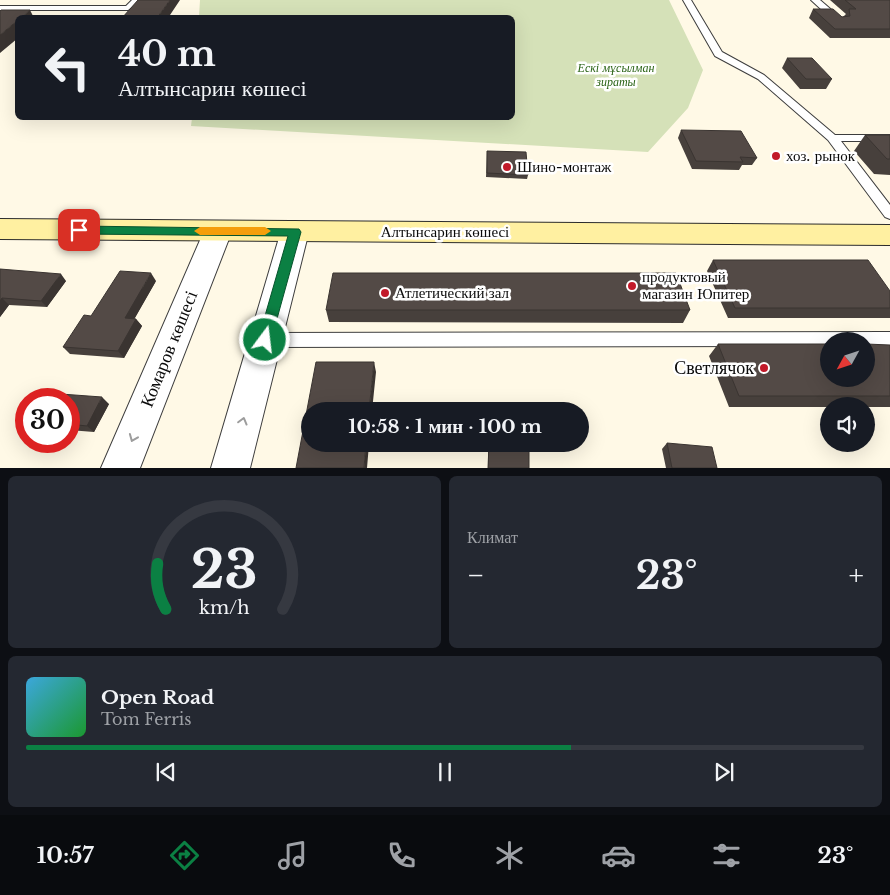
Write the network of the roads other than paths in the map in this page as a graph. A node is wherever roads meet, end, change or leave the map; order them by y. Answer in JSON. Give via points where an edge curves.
{"nodes":[{"id":1,"x":49,"y":0,"type":"edge"},
{"id":2,"x":137,"y":0,"type":"edge"},
{"id":3,"x":687,"y":0,"type":"edge"},
{"id":4,"x":815,"y":0,"type":"edge"},
{"id":5,"x":0,"y":8,"type":"edge"},
{"id":6,"x":39,"y":8,"type":"junction"},
{"id":7,"x":112,"y":8,"type":"junction"},
{"id":8,"x":105,"y":15,"type":"edge"},
{"id":9,"x":840,"y":22,"type":"edge"},
{"id":10,"x":832,"y":138,"type":"junction"},
{"id":11,"x":890,"y":138,"type":"edge"},
{"id":12,"x":890,"y":214,"type":"edge"},
{"id":13,"x":0,"y":229,"type":"edge"},
{"id":14,"x":218,"y":231,"type":"junction"},
{"id":15,"x":295,"y":232,"type":"junction"},
{"id":16,"x":890,"y":235,"type":"edge"},
{"id":17,"x":890,"y":339,"type":"edge"},
{"id":18,"x":265,"y":340,"type":"junction"},
{"id":19,"x":120,"y":468,"type":"edge"},
{"id":20,"x":230,"y":468,"type":"edge"}],
"edges":[{"from":1,"to":6,"type":"lane"},
{"from":2,"to":7,"type":"lane","via":[[128,8]]},
{"from":3,"to":10,"type":"lane","via":[[718,54],[761,77]]},
{"from":4,"to":9,"type":"lane"},
{"from":5,"to":6,"type":"lane"},
{"from":6,"to":7,"type":"lane"},
{"from":7,"to":8,"type":"lane"},
{"from":10,"to":11,"type":"lane"},
{"from":10,"to":12,"type":"lane"},
{"from":13,"to":14,"type":"street","name":"Алтынсарин көшесі"},
{"from":14,"to":15,"type":"street","name":"Алтынсарин көшесі"},
{"from":14,"to":19,"type":"street","name":"Комаров көшесі","one_way":true},
{"from":15,"to":16,"type":"street","name":"Алтынсарин көшесі"},
{"from":15,"to":18,"type":"street"},
{"from":17,"to":18,"type":"lane"},
{"from":20,"to":18,"type":"street","one_way":true}]}
